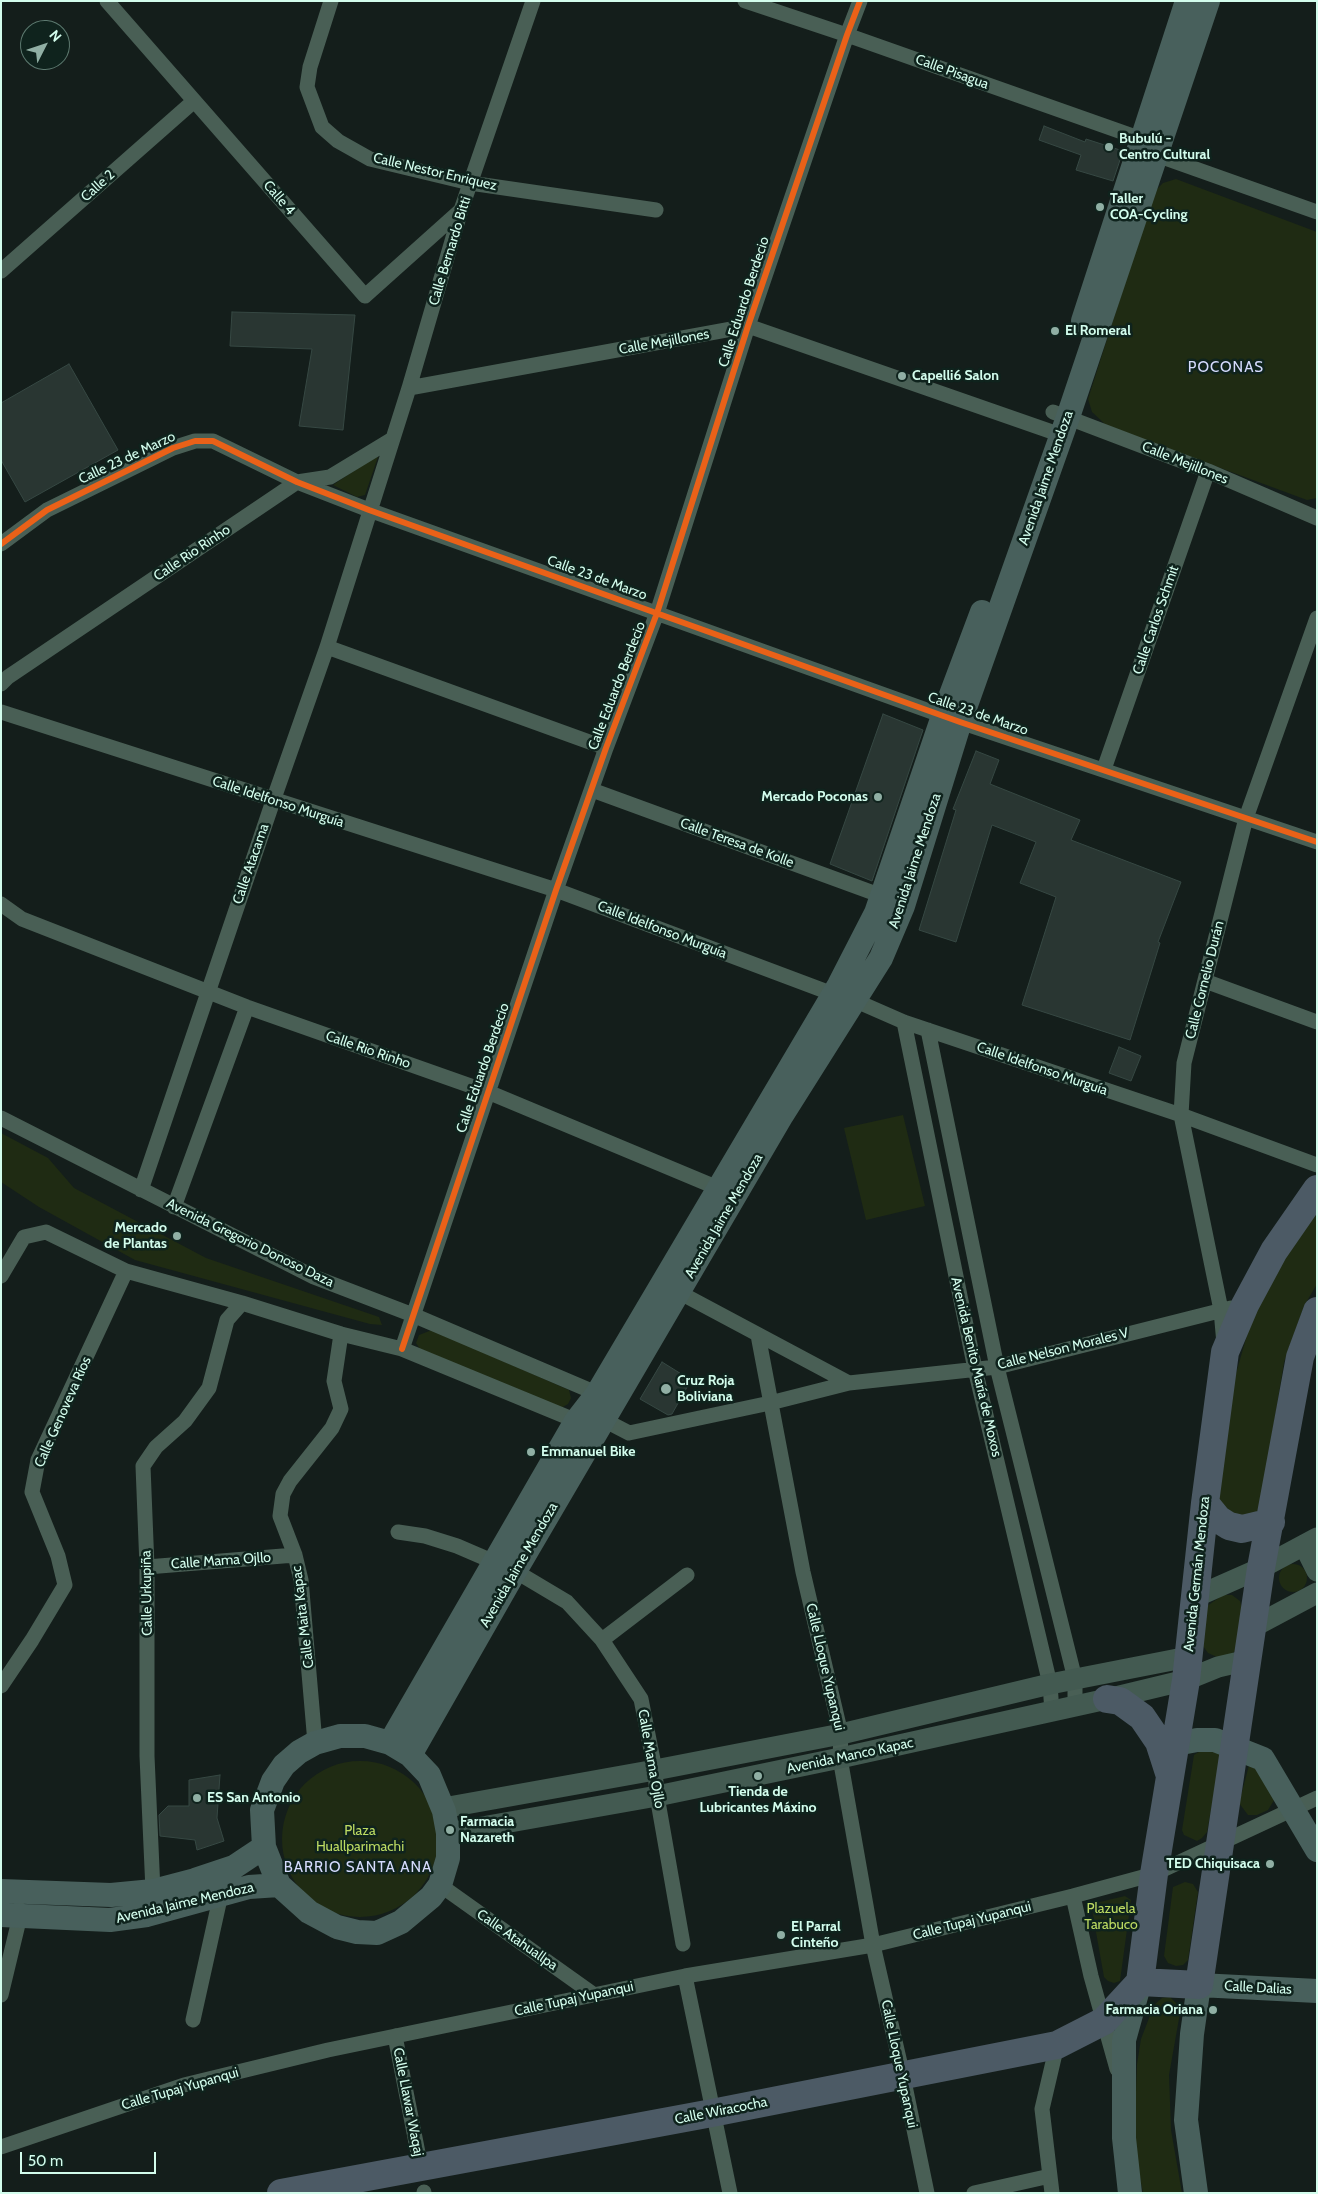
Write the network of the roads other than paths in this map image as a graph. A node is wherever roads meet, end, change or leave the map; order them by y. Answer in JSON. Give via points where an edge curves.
{"nodes":[{"id":1,"x":107,"y":1,"type":"edge"},
{"id":2,"x":331,"y":1,"type":"edge"},
{"id":3,"x":534,"y":1,"type":"edge"},
{"id":4,"x":745,"y":1,"type":"edge"},
{"id":5,"x":860,"y":1,"type":"edge"},
{"id":6,"x":1186,"y":1,"type":"edge"},
{"id":7,"x":1208,"y":1,"type":"edge"},
{"id":8,"x":846,"y":35,"type":"junction"},
{"id":9,"x":194,"y":101,"type":"junction"},
{"id":10,"x":1149,"y":147,"type":"junction"},
{"id":11,"x":470,"y":183,"type":"junction"},
{"id":12,"x":462,"y":210,"type":"junction"},
{"id":13,"x":656,"y":210,"type":"dead end"},
{"id":14,"x":1317,"y":212,"type":"edge"},
{"id":15,"x":1,"y":270,"type":"edge"},
{"id":16,"x":748,"y":326,"type":"junction"},
{"id":17,"x":408,"y":388,"type":"junction"},
{"id":18,"x":1057,"y":424,"type":"junction"},
{"id":19,"x":391,"y":440,"type":"junction"},
{"id":20,"x":1208,"y":471,"type":"junction"},
{"id":21,"x":296,"y":482,"type":"junction"},
{"id":22,"x":369,"y":510,"type":"junction"},
{"id":23,"x":1317,"y":518,"type":"edge"},
{"id":24,"x":1,"y":544,"type":"edge"},
{"id":25,"x":658,"y":613,"type":"junction"},
{"id":26,"x":1317,"y":618,"type":"edge"},
{"id":27,"x":327,"y":647,"type":"junction"},
{"id":28,"x":1,"y":684,"type":"edge"},
{"id":29,"x":1,"y":712,"type":"edge"},
{"id":30,"x":952,"y":719,"type":"junction"},
{"id":31,"x":606,"y":748,"type":"junction"},
{"id":32,"x":1104,"y":769,"type":"junction"},
{"id":33,"x":592,"y":790,"type":"junction"},
{"id":34,"x":273,"y":801,"type":"junction"},
{"id":35,"x":1246,"y":818,"type":"junction"},
{"id":36,"x":1317,"y":842,"type":"edge"},
{"id":37,"x":556,"y":890,"type":"junction"},
{"id":38,"x":882,"y":896,"type":"junction"},
{"id":39,"x":1,"y":904,"type":"edge"},
{"id":40,"x":1205,"y":981,"type":"junction"},
{"id":41,"x":208,"y":992,"type":"junction"},
{"id":42,"x":833,"y":994,"type":"junction"},
{"id":43,"x":856,"y":1001,"type":"junction"},
{"id":44,"x":247,"y":1007,"type":"junction"},
{"id":45,"x":904,"y":1022,"type":"junction"},
{"id":46,"x":1317,"y":1022,"type":"edge"},
{"id":47,"x":928,"y":1030,"type":"junction"},
{"id":48,"x":488,"y":1092,"type":"junction"},
{"id":49,"x":1181,"y":1115,"type":"junction"},
{"id":50,"x":1,"y":1118,"type":"edge"},
{"id":51,"x":1317,"y":1165,"type":"edge"},
{"id":52,"x":1317,"y":1189,"type":"edge"},
{"id":53,"x":141,"y":1190,"type":"junction"},
{"id":54,"x":728,"y":1192,"type":"junction"},
{"id":55,"x":174,"y":1207,"type":"junction"},
{"id":56,"x":126,"y":1271,"type":"junction"},
{"id":57,"x":1,"y":1276,"type":"edge"},
{"id":58,"x":671,"y":1288,"type":"junction"},
{"id":59,"x":242,"y":1302,"type":"junction"},
{"id":60,"x":1233,"y":1307,"type":"junction"},
{"id":61,"x":1317,"y":1312,"type":"edge"},
{"id":62,"x":413,"y":1314,"type":"junction"},
{"id":63,"x":341,"y":1334,"type":"junction"},
{"id":64,"x":758,"y":1334,"type":"junction"},
{"id":65,"x":402,"y":1349,"type":"junction"},
{"id":66,"x":1308,"y":1352,"type":"edge"},
{"id":67,"x":997,"y":1367,"type":"junction"},
{"id":68,"x":975,"y":1369,"type":"junction"},
{"id":69,"x":849,"y":1382,"type":"junction"},
{"id":70,"x":770,"y":1403,"type":"junction"},
{"id":71,"x":604,"y":1411,"type":"junction"},
{"id":72,"x":576,"y":1421,"type":"junction"},
{"id":73,"x":1205,"y":1503,"type":"junction"},
{"id":74,"x":1271,"y":1522,"type":"junction"},
{"id":75,"x":398,"y":1532,"type":"dead end"},
{"id":76,"x":1310,"y":1541,"type":"edge"},
{"id":77,"x":295,"y":1555,"type":"junction"},
{"id":78,"x":505,"y":1566,"type":"junction"},
{"id":79,"x":147,"y":1567,"type":"junction"},
{"id":80,"x":1261,"y":1568,"type":"junction"},
{"id":81,"x":1317,"y":1571,"type":"edge"},
{"id":82,"x":688,"y":1575,"type":"dead end"},
{"id":83,"x":1317,"y":1593,"type":"edge"},
{"id":84,"x":1194,"y":1598,"type":"junction"},
{"id":85,"x":1253,"y":1627,"type":"junction"},
{"id":86,"x":602,"y":1640,"type":"junction"},
{"id":87,"x":1248,"y":1660,"type":"junction"},
{"id":88,"x":1187,"y":1668,"type":"junction"},
{"id":89,"x":1075,"y":1679,"type":"junction"},
{"id":90,"x":1050,"y":1684,"type":"junction"},
{"id":91,"x":1,"y":1686,"type":"edge"},
{"id":92,"x":1107,"y":1699,"type":"junction"},
{"id":93,"x":1075,"y":1706,"type":"junction"},
{"id":94,"x":1052,"y":1712,"type":"junction"},
{"id":95,"x":841,"y":1734,"type":"junction"},
{"id":96,"x":316,"y":1743,"type":"junction"},
{"id":97,"x":1176,"y":1744,"type":"junction"},
{"id":98,"x":1236,"y":1747,"type":"junction"},
{"id":99,"x":400,"y":1749,"type":"junction"},
{"id":100,"x":840,"y":1758,"type":"junction"},
{"id":101,"x":656,"y":1770,"type":"junction"},
{"id":102,"x":1171,"y":1779,"type":"junction"},
{"id":103,"x":658,"y":1796,"type":"junction"},
{"id":104,"x":1317,"y":1798,"type":"edge"},
{"id":105,"x":443,"y":1808,"type":"junction"},
{"id":106,"x":1293,"y":1811,"type":"junction"},
{"id":107,"x":448,"y":1833,"type":"junction"},
{"id":108,"x":1219,"y":1846,"type":"junction"},
{"id":109,"x":264,"y":1847,"type":"junction"},
{"id":110,"x":1317,"y":1850,"type":"edge"},
{"id":111,"x":1154,"y":1874,"type":"junction"},
{"id":112,"x":278,"y":1884,"type":"junction"},
{"id":113,"x":440,"y":1885,"type":"junction"},
{"id":114,"x":9,"y":1891,"type":"edge"},
{"id":115,"x":153,"y":1891,"type":"junction"},
{"id":116,"x":221,"y":1894,"type":"junction"},
{"id":117,"x":1073,"y":1896,"type":"junction"},
{"id":118,"x":147,"y":1915,"type":"junction"},
{"id":119,"x":11,"y":1916,"type":"edge"},
{"id":120,"x":683,"y":1944,"type":"dead end"},
{"id":121,"x":873,"y":1945,"type":"junction"},
{"id":122,"x":685,"y":1976,"type":"junction"},
{"id":123,"x":1140,"y":1982,"type":"junction"},
{"id":124,"x":1199,"y":1985,"type":"junction"},
{"id":125,"x":1317,"y":1991,"type":"edge"},
{"id":126,"x":593,"y":1994,"type":"junction"},
{"id":127,"x":1,"y":1995,"type":"edge"},
{"id":128,"x":192,"y":2020,"type":"dead end"},
{"id":129,"x":1104,"y":2021,"type":"junction"},
{"id":130,"x":395,"y":2036,"type":"junction"},
{"id":131,"x":1057,"y":2045,"type":"junction"},
{"id":132,"x":903,"y":2076,"type":"junction"},
{"id":133,"x":1123,"y":2088,"type":"junction"},
{"id":134,"x":712,"y":2113,"type":"junction"},
{"id":135,"x":1,"y":2146,"type":"edge"},
{"id":136,"x":1050,"y":2176,"type":"junction"},
{"id":137,"x":423,"y":2184,"type":"edge"},
{"id":138,"x":281,"y":2193,"type":"edge"},
{"id":139,"x":730,"y":2193,"type":"edge"},
{"id":140,"x":926,"y":2193,"type":"edge"},
{"id":141,"x":974,"y":2193,"type":"edge"},
{"id":142,"x":1052,"y":2193,"type":"edge"},
{"id":143,"x":1130,"y":2193,"type":"edge"},
{"id":144,"x":1196,"y":2193,"type":"edge"}],
"edges":[{"from":1,"to":9,"type":"street","name":"Calle 4"},
{"from":2,"to":11,"type":"street","name":"Calle Nestor Enriquez","via":[[307,87],[322,127],[338,141],[370,159]]},
{"from":3,"to":11,"type":"street","name":"Calle Bernardo Bitti"},
{"from":4,"to":8,"type":"street","name":"Calle Pisagua"},
{"from":5,"to":8,"type":"street","name":"Calle Eduardo Berdecio"},
{"from":6,"to":10,"type":"main road","name":"Avenida Jaime Mendoza"},
{"from":7,"to":10,"type":"main road","name":"Avenida Jaime Mendoza"},
{"from":8,"to":10,"type":"street","name":"Calle Pisagua"},
{"from":8,"to":16,"type":"street","name":"Calle Eduardo Berdecio"},
{"from":9,"to":12,"type":"street","name":"Calle 4","via":[[365,296]]},
{"from":9,"to":15,"type":"street","name":"Calle 2"},
{"from":10,"to":14,"type":"street","name":"Calle Pisagua"},
{"from":10,"to":18,"type":"main road","name":"Avenida Jaime Mendoza"},
{"from":11,"to":12,"type":"street","name":"Calle Bernardo Bitti"},
{"from":11,"to":13,"type":"street","name":"Calle Nestor Enriquez"},
{"from":12,"to":17,"type":"street","name":"Calle Bernardo Bitti"},
{"from":16,"to":17,"type":"street","name":"Calle Mejillones"},
{"from":16,"to":18,"type":"street","name":"Calle Mejillones"},
{"from":16,"to":25,"type":"street","name":"Calle Eduardo Berdecio"},
{"from":17,"to":19,"type":"street"},
{"from":18,"to":20,"type":"street","name":"Calle Mejillones"},
{"from":18,"to":30,"type":"main road","name":"Avenida Jaime Mendoza","via":[[993,584]]},
{"from":19,"to":21,"type":"street","name":"Calle Rio Rinho","via":[[330,477]]},
{"from":19,"to":22,"type":"street"},
{"from":20,"to":23,"type":"street","name":"Calle Mejillones"},
{"from":20,"to":32,"type":"street","name":"Calle Carlos Schmit"},
{"from":21,"to":22,"type":"street","name":"Calle 23 de Marzo"},
{"from":21,"to":24,"type":"street","name":"Calle 23 de Marzo","via":[[213,441],[195,441],[173,448],[47,510]]},
{"from":21,"to":28,"type":"street","name":"Calle Rio Rinho"},
{"from":22,"to":25,"type":"street","name":"Calle 23 de Marzo"},
{"from":22,"to":27,"type":"street","name":"Calle Atacama"},
{"from":25,"to":30,"type":"street","name":"Calle 23 de Marzo"},
{"from":25,"to":31,"type":"street","name":"Calle Eduardo Berdecio"},
{"from":26,"to":35,"type":"street","name":"Calle Cornelio Durán"},
{"from":27,"to":31,"type":"street"},
{"from":27,"to":34,"type":"street","name":"Calle Atacama"},
{"from":29,"to":34,"type":"street","name":"Calle Idelfonso Murguía"},
{"from":30,"to":32,"type":"street","name":"Calle 23 de Marzo"},
{"from":30,"to":38,"type":"main road","name":"Avenida Jaime Mendoza"},
{"from":30,"to":43,"type":"main road","name":"Avenida Jaime Mendoza","via":[[903,906],[881,958]]},
{"from":31,"to":33,"type":"street","name":"Calle Eduardo Berdecio"},
{"from":32,"to":35,"type":"street","name":"Calle 23 de Marzo"},
{"from":33,"to":37,"type":"street","name":"Calle Eduardo Berdecio"},
{"from":33,"to":38,"type":"street","name":"Calle Teresa de Kolle"},
{"from":34,"to":37,"type":"street","name":"Calle Idelfonso Murguía"},
{"from":34,"to":41,"type":"street","name":"Calle Atacama"},
{"from":35,"to":36,"type":"street","name":"Calle 23 de Marzo"},
{"from":35,"to":40,"type":"street","name":"Calle Cornelio Durán"},
{"from":37,"to":42,"type":"street","name":"Calle Idelfonso Murguía"},
{"from":37,"to":48,"type":"street","name":"Calle Eduardo Berdecio"},
{"from":38,"to":42,"type":"main road","name":"Avenida Jaime Mendoza"},
{"from":39,"to":41,"type":"street","name":"Calle Rio Rinho","via":[[22,919]]},
{"from":40,"to":46,"type":"street"},
{"from":40,"to":49,"type":"street","name":"Calle Cornelio Durán","via":[[1184,1062]]},
{"from":41,"to":44,"type":"street","name":"Calle Rio Rinho"},
{"from":41,"to":53,"type":"street","name":"Calle Atacama"},
{"from":42,"to":43,"type":"street","name":"Calle Idelfonso Murguía"},
{"from":42,"to":54,"type":"main road","name":"Avenida Jaime Mendoza"},
{"from":43,"to":45,"type":"street","name":"Calle Idelfonso Murguía"},
{"from":43,"to":54,"type":"main road","name":"Avenida Jaime Mendoza"},
{"from":44,"to":48,"type":"street","name":"Calle Rio Rinho"},
{"from":44,"to":55,"type":"street"},
{"from":45,"to":47,"type":"street","name":"Calle Idelfonso Murguía"},
{"from":45,"to":68,"type":"street","name":"Avenida Benito María de Moxos"},
{"from":47,"to":49,"type":"street","name":"Calle Idelfonso Murguía"},
{"from":47,"to":67,"type":"street","name":"Avenida Benito María de Moxos"},
{"from":48,"to":54,"type":"street","name":"Calle Rio Rinho"},
{"from":48,"to":62,"type":"street","name":"Calle Eduardo Berdecio"},
{"from":49,"to":51,"type":"street","name":"Calle Idelfonso Murguía"},
{"from":49,"to":60,"type":"street","name":"Calle Cornelio Durán"},
{"from":50,"to":53,"type":"street","name":"Avenida Gregorio Donoso Daza"},
{"from":52,"to":60,"type":"highway","name":"Avenida Germán Mendoza"},
{"from":53,"to":55,"type":"street","name":"Avenida Gregorio Donoso Daza"},
{"from":54,"to":58,"type":"main road","name":"Avenida Jaime Mendoza"},
{"from":55,"to":62,"type":"street","name":"Avenida Gregorio Donoso Daza","via":[[314,1276]]},
{"from":56,"to":57,"type":"street","via":[[46,1232],[24,1237]]},
{"from":56,"to":59,"type":"street"},
{"from":56,"to":91,"type":"street","name":"Calle Genoveva Ríos","via":[[38,1460],[32,1492],[58,1556],[65,1585]]},
{"from":58,"to":64,"type":"street"},
{"from":58,"to":71,"type":"main road","name":"Avenida Jaime Mendoza"},
{"from":59,"to":63,"type":"street"},
{"from":59,"to":79,"type":"street","name":"Calle Urkupiña","via":[[227,1320],[209,1388],[185,1421],[156,1447],[143,1466]]},
{"from":60,"to":67,"type":"street","name":"Calle Nelson Morales V"},
{"from":60,"to":73,"type":"highway","name":"Avenida Germán Mendoza"},
{"from":61,"to":66,"type":"highway"},
{"from":62,"to":65,"type":"street","name":"Calle Eduardo Berdecio"},
{"from":62,"to":71,"type":"street","name":"Avenida Gregorio Donoso Daza"},
{"from":63,"to":65,"type":"street"},
{"from":63,"to":77,"type":"street","name":"Calle Maita Kapac","via":[[334,1381],[341,1409],[332,1428],[282,1494],[280,1516]]},
{"from":64,"to":69,"type":"street"},
{"from":64,"to":70,"type":"street","name":"Calle Lloque Yupanqui"},
{"from":65,"to":72,"type":"street"},
{"from":66,"to":74,"type":"highway"},
{"from":67,"to":68,"type":"street","name":"Calle Nelson Morales V"},
{"from":67,"to":89,"type":"street","name":"Avenida Benito María de Moxos"},
{"from":68,"to":69,"type":"street","name":"Calle Nelson Morales V"},
{"from":68,"to":90,"type":"street","name":"Avenida Benito María de Moxos"},
{"from":69,"to":70,"type":"street","name":"Calle Nelson Morales V"},
{"from":70,"to":71,"type":"street","name":"Calle Nelson Morales V","via":[[629,1433]]},
{"from":70,"to":95,"type":"street","name":"Calle Lloque Yupanqui","via":[[802,1572]]},
{"from":71,"to":72,"type":"main road","name":"Avenida Jaime Mendoza"},
{"from":71,"to":72,"type":"street"},
{"from":71,"to":78,"type":"main road","name":"Avenida Jaime Mendoza"},
{"from":72,"to":78,"type":"main road","name":"Avenida Jaime Mendoza"},
{"from":73,"to":74,"type":"highway","via":[[1218,1519],[1229,1526],[1242,1529]]},
{"from":73,"to":84,"type":"highway","name":"Avenida Germán Mendoza"},
{"from":74,"to":80,"type":"highway"},
{"from":75,"to":78,"type":"street","name":"Calle Mama Ojllo","via":[[449,1543]]},
{"from":76,"to":80,"type":"main road"},
{"from":76,"to":81,"type":"main road"},
{"from":77,"to":79,"type":"street","name":"Calle Mama Ojllo"},
{"from":77,"to":96,"type":"street","name":"Calle Maita Kapac","via":[[301,1580]]},
{"from":78,"to":86,"type":"street","name":"Calle Mama Ojllo","via":[[567,1602]]},
{"from":78,"to":99,"type":"main road","name":"Avenida Jaime Mendoza"},
{"from":79,"to":115,"type":"street","name":"Calle Urkupiña","via":[[147,1756]]},
{"from":80,"to":84,"type":"main road"},
{"from":80,"to":85,"type":"highway"},
{"from":82,"to":86,"type":"street"},
{"from":83,"to":85,"type":"main road"},
{"from":84,"to":88,"type":"highway","name":"Avenida Germán Mendoza"},
{"from":85,"to":87,"type":"highway"},
{"from":86,"to":101,"type":"street","name":"Calle Mama Ojllo","via":[[641,1699]]},
{"from":87,"to":88,"type":"main road","name":"Avenida Manco Kapac","via":[[1218,1667]]},
{"from":87,"to":98,"type":"highway"},
{"from":88,"to":89,"type":"main road","name":"Avenida Manco Kapac"},
{"from":88,"to":92,"type":"main road","name":"Avenida Manco Kapac"},
{"from":88,"to":97,"type":"highway","name":"Avenida Germán Mendoza"},
{"from":89,"to":90,"type":"main road","name":"Avenida Manco Kapac"},
{"from":89,"to":93,"type":"street","name":"Avenida Benito María de Moxos"},
{"from":90,"to":94,"type":"street","name":"Avenida Benito María de Moxos"},
{"from":90,"to":95,"type":"main road","name":"Avenida Manco Kapac"},
{"from":92,"to":93,"type":"main road","name":"Avenida Manco Kapac"},
{"from":92,"to":102,"type":"highway","via":[[1120,1701],[1142,1717],[1159,1742]]},
{"from":93,"to":94,"type":"main road","name":"Avenida Manco Kapac"},
{"from":94,"to":100,"type":"main road","name":"Avenida Manco Kapac"},
{"from":95,"to":100,"type":"street","name":"Calle Lloque Yupanqui"},
{"from":95,"to":101,"type":"main road","name":"Avenida Manco Kapac"},
{"from":96,"to":99,"type":"main road","via":[[340,1736],[366,1736]]},
{"from":96,"to":109,"type":"main road","via":[[299,1752],[273,1780],[262,1810]]},
{"from":97,"to":98,"type":"main road","via":[[1208,1740]]},
{"from":97,"to":102,"type":"highway","name":"Avenida Germán Mendoza"},
{"from":98,"to":106,"type":"main road","via":[[1263,1759]]},
{"from":98,"to":108,"type":"highway"},
{"from":99,"to":105,"type":"main road","via":[[429,1775]]},
{"from":100,"to":103,"type":"main road","name":"Avenida Manco Kapac"},
{"from":100,"to":121,"type":"street","name":"Calle Lloque Yupanqui"},
{"from":101,"to":103,"type":"street","name":"Calle Mama Ojllo"},
{"from":101,"to":105,"type":"main road","name":"Avenida Manco Kapac"},
{"from":102,"to":111,"type":"highway","name":"Avenida Germán Mendoza"},
{"from":103,"to":107,"type":"main road","name":"Avenida Manco Kapac"},
{"from":103,"to":120,"type":"street","name":"Calle Mama Ojllo"},
{"from":104,"to":106,"type":"street","name":"Calle Tupaj Yupanqui"},
{"from":105,"to":107,"type":"main road"},
{"from":106,"to":108,"type":"street","name":"Calle Tupaj Yupanqui"},
{"from":106,"to":110,"type":"main road"},
{"from":107,"to":113,"type":"main road","via":[[448,1858]]},
{"from":108,"to":111,"type":"street","name":"Calle Tupaj Yupanqui"},
{"from":108,"to":124,"type":"highway"},
{"from":109,"to":112,"type":"main road"},
{"from":109,"to":115,"type":"main road","name":"Avenida Jaime Mendoza","via":[[234,1867]]},
{"from":111,"to":117,"type":"street","name":"Calle Tupaj Yupanqui"},
{"from":111,"to":123,"type":"highway","name":"Avenida Germán Mendoza"},
{"from":112,"to":113,"type":"main road","via":[[308,1912],[337,1927],[377,1933],[401,1922],[431,1897]]},
{"from":112,"to":116,"type":"main road","name":"Avenida Jaime Mendoza"},
{"from":113,"to":126,"type":"street","name":"Calle Atahuallpa"},
{"from":114,"to":115,"type":"main road","name":"Avenida Jaime Mendoza","via":[[111,1895]]},
{"from":114,"to":119,"type":"street"},
{"from":115,"to":118,"type":"street","name":"Calle Urkupiña"},
{"from":116,"to":118,"type":"main road","name":"Avenida Jaime Mendoza"},
{"from":116,"to":128,"type":"street"},
{"from":117,"to":121,"type":"street","name":"Calle Tupaj Yupanqui"},
{"from":117,"to":129,"type":"street"},
{"from":118,"to":119,"type":"main road","name":"Avenida Jaime Mendoza","via":[[110,1920]]},
{"from":119,"to":127,"type":"street"},
{"from":121,"to":122,"type":"street","name":"Calle Tupaj Yupanqui"},
{"from":121,"to":132,"type":"street","name":"Calle Lloque Yupanqui"},
{"from":122,"to":126,"type":"street","name":"Calle Tupaj Yupanqui"},
{"from":122,"to":134,"type":"street"},
{"from":123,"to":124,"type":"highway"},
{"from":123,"to":129,"type":"highway","name":"Calle Wiracocha"},
{"from":123,"to":133,"type":"main road","via":[[1124,2040]]},
{"from":124,"to":125,"type":"main road","name":"Calle Dalias"},
{"from":124,"to":144,"type":"main road","via":[[1186,2120]]},
{"from":126,"to":130,"type":"street","name":"Calle Tupaj Yupanqui"},
{"from":129,"to":131,"type":"highway","name":"Calle Wiracocha"},
{"from":129,"to":133,"type":"street"},
{"from":130,"to":135,"type":"street","name":"Calle Tupaj Yupanqui","via":[[184,2085]]},
{"from":130,"to":137,"type":"street","name":"Calle Llawar Waqaj"},
{"from":131,"to":132,"type":"highway","name":"Calle Wiracocha"},
{"from":131,"to":136,"type":"street","via":[[1042,2109]]},
{"from":132,"to":134,"type":"highway","name":"Calle Wiracocha"},
{"from":132,"to":140,"type":"street","name":"Calle Lloque Yupanqui"},
{"from":133,"to":143,"type":"main road"},
{"from":134,"to":137,"type":"highway","name":"Calle Wiracocha"},
{"from":134,"to":139,"type":"street"},
{"from":136,"to":141,"type":"street"},
{"from":136,"to":142,"type":"street"},
{"from":137,"to":138,"type":"highway","name":"Calle Wiracocha"}]}
